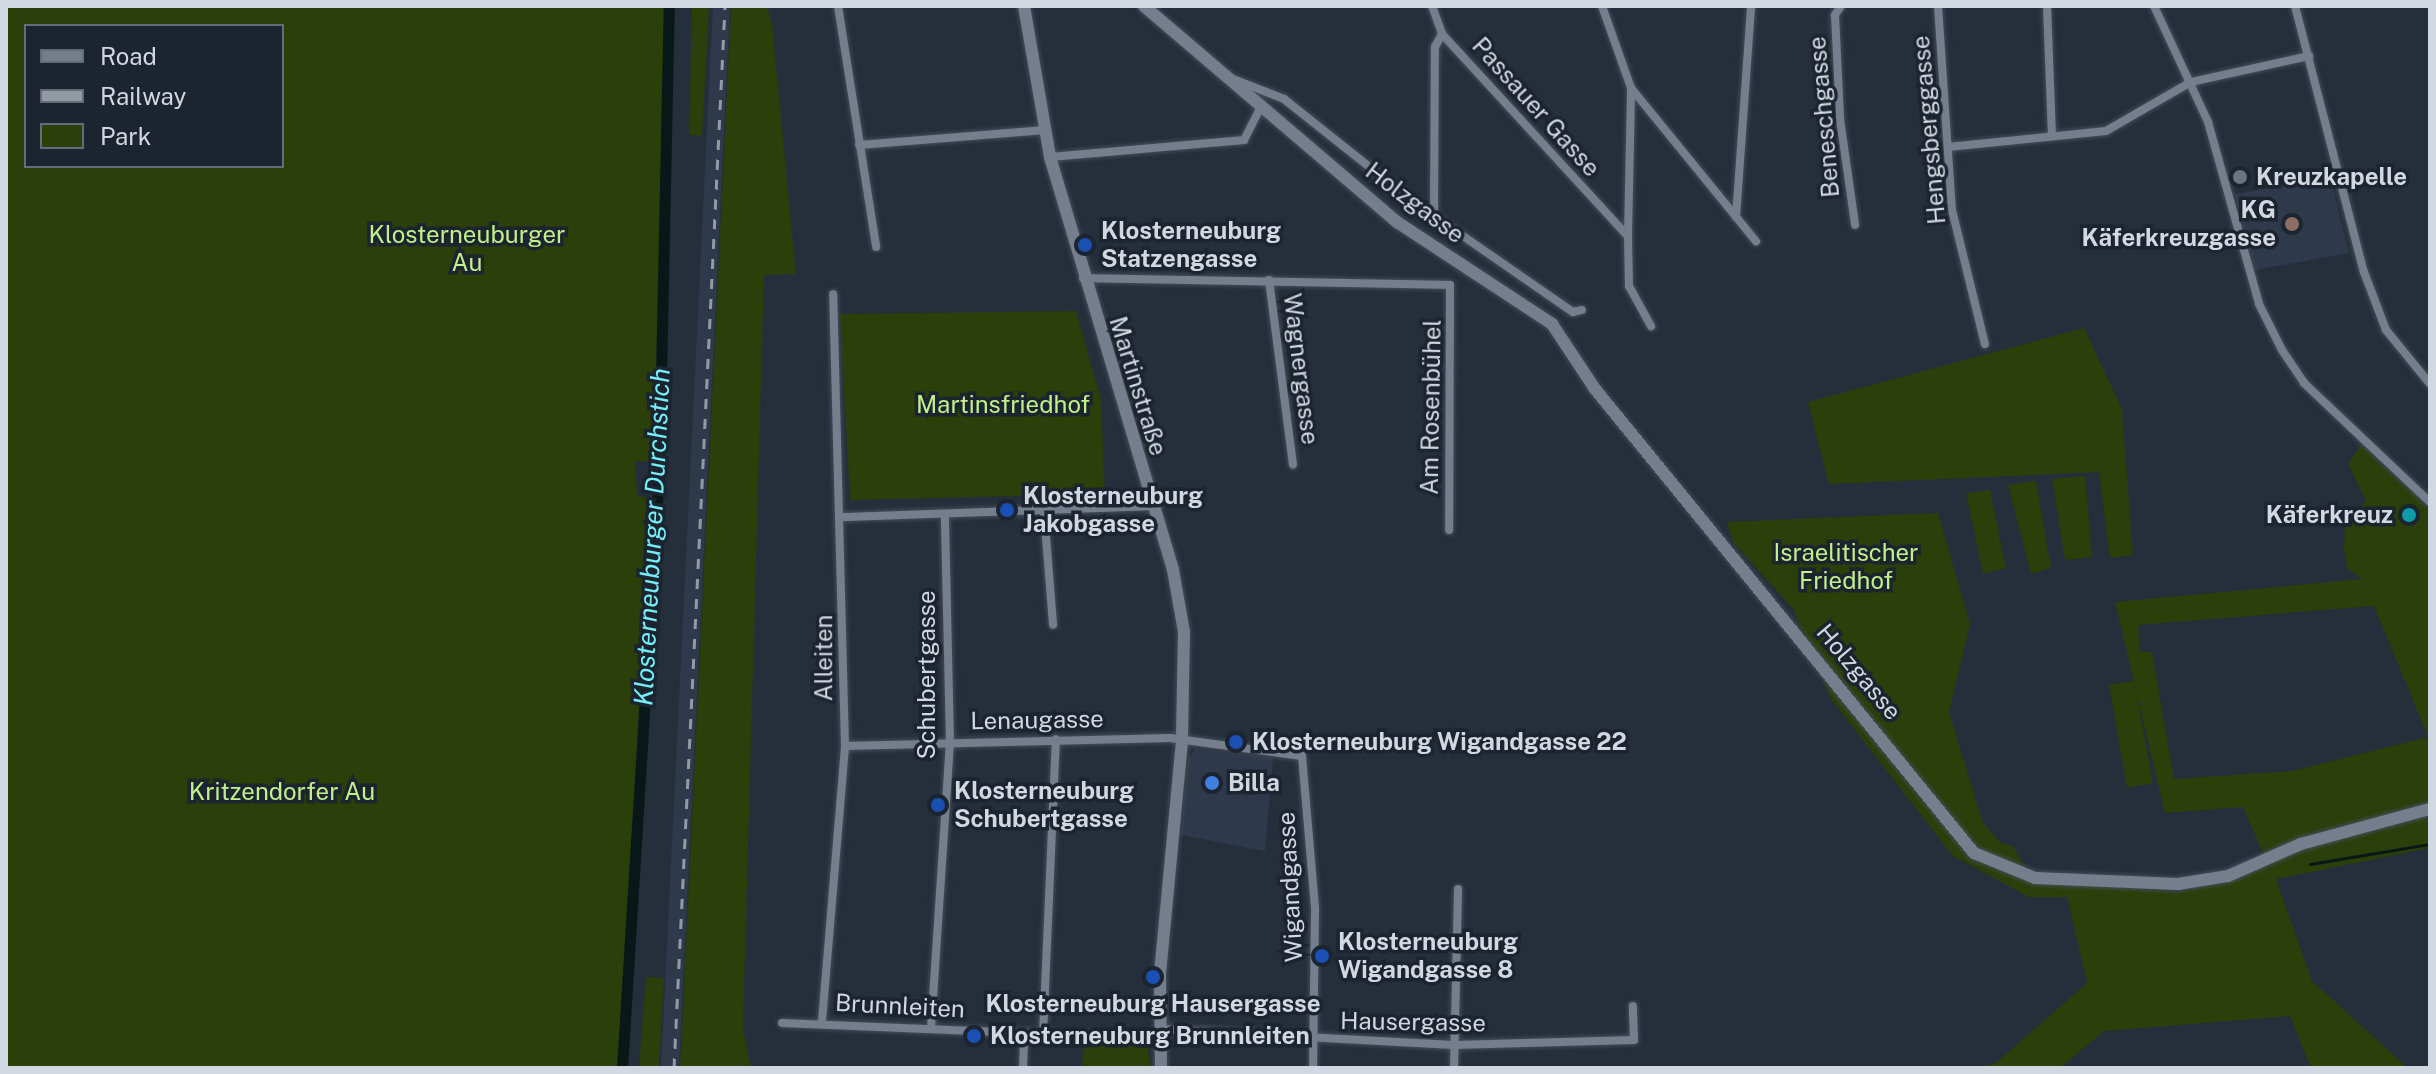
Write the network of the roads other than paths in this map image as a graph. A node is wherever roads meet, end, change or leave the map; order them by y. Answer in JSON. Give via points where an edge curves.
{"nodes":[{"id":1,"x":838,"y":6,"type":"edge"},
{"id":2,"x":1024,"y":6,"type":"edge"},
{"id":3,"x":1144,"y":6,"type":"edge"},
{"id":4,"x":1432,"y":6,"type":"edge"},
{"id":5,"x":1602,"y":6,"type":"edge"},
{"id":6,"x":1751,"y":6,"type":"edge"},
{"id":7,"x":1841,"y":6,"type":"edge"},
{"id":8,"x":1938,"y":6,"type":"edge"},
{"id":9,"x":2047,"y":6,"type":"edge"},
{"id":10,"x":2154,"y":6,"type":"edge"},
{"id":11,"x":2295,"y":6,"type":"edge"},
{"id":12,"x":1442,"y":34,"type":"junction"},
{"id":13,"x":2309,"y":56,"type":"junction"},
{"id":14,"x":1223,"y":75,"type":"junction"},
{"id":15,"x":2191,"y":82,"type":"junction"},
{"id":16,"x":1631,"y":88,"type":"junction"},
{"id":17,"x":1261,"y":107,"type":"junction"},
{"id":18,"x":1045,"y":130,"type":"junction"},
{"id":19,"x":2052,"y":136,"type":"junction"},
{"id":20,"x":859,"y":145,"type":"junction"},
{"id":21,"x":1948,"y":147,"type":"junction"},
{"id":22,"x":1050,"y":157,"type":"junction"},
{"id":23,"x":1434,"y":215,"type":"junction"},
{"id":24,"x":1736,"y":217,"type":"junction"},
{"id":25,"x":1855,"y":225,"type":"dead end"},
{"id":26,"x":1628,"y":236,"type":"junction"},
{"id":27,"x":1756,"y":241,"type":"dead end"},
{"id":28,"x":876,"y":247,"type":"dead end"},
{"id":29,"x":1083,"y":278,"type":"junction"},
{"id":30,"x":1269,"y":280,"type":"junction"},
{"id":31,"x":833,"y":294,"type":"dead end"},
{"id":32,"x":1582,"y":310,"type":"dead end"},
{"id":33,"x":1651,"y":326,"type":"dead end"},
{"id":34,"x":1985,"y":344,"type":"dead end"},
{"id":35,"x":2430,"y":384,"type":"edge"},
{"id":36,"x":1293,"y":464,"type":"dead end"},
{"id":37,"x":2430,"y":502,"type":"edge"},
{"id":38,"x":1151,"y":506,"type":"junction"},
{"id":39,"x":1044,"y":512,"type":"junction"},
{"id":40,"x":945,"y":514,"type":"junction"},
{"id":41,"x":843,"y":517,"type":"junction"},
{"id":42,"x":1449,"y":530,"type":"dead end"},
{"id":43,"x":1053,"y":625,"type":"dead end"},
{"id":44,"x":1056,"y":739,"type":"junction"},
{"id":45,"x":1182,"y":741,"type":"junction"},
{"id":46,"x":950,"y":742,"type":"junction"},
{"id":47,"x":845,"y":746,"type":"junction"},
{"id":48,"x":2430,"y":809,"type":"edge"},
{"id":49,"x":1458,"y":889,"type":"dead end"},
{"id":50,"x":1633,"y":1006,"type":"dead end"},
{"id":51,"x":822,"y":1021,"type":"junction"},
{"id":52,"x":782,"y":1023,"type":"dead end"},
{"id":53,"x":931,"y":1028,"type":"junction"},
{"id":54,"x":1024,"y":1033,"type":"junction"},
{"id":55,"x":1159,"y":1034,"type":"junction"},
{"id":56,"x":1043,"y":1035,"type":"junction"},
{"id":57,"x":1313,"y":1040,"type":"junction"},
{"id":58,"x":1454,"y":1045,"type":"junction"},
{"id":59,"x":1023,"y":1068,"type":"edge"},
{"id":60,"x":1161,"y":1068,"type":"edge"},
{"id":61,"x":1313,"y":1068,"type":"edge"},
{"id":62,"x":1454,"y":1068,"type":"edge"}],
"edges":[{"from":1,"to":20,"type":"street"},
{"from":2,"to":18,"type":"street","name":"Martinstraße"},
{"from":3,"to":14,"type":"street","name":"Holzgasse"},
{"from":4,"to":12,"type":"street"},
{"from":5,"to":16,"type":"street"},
{"from":6,"to":24,"type":"street"},
{"from":7,"to":25,"type":"street","name":"Beneschgasse","via":[[1835,15],[1840,119]]},
{"from":8,"to":21,"type":"street","name":"Hengsberggasse"},
{"from":9,"to":19,"type":"street"},
{"from":10,"to":15,"type":"street"},
{"from":11,"to":13,"type":"street"},
{"from":12,"to":23,"type":"street","name":"Passauer Gasse","via":[[1435,47]]},
{"from":12,"to":26,"type":"street","name":"Passauer Gasse"},
{"from":13,"to":15,"type":"street"},
{"from":13,"to":35,"type":"street","via":[[2364,272],[2386,330]]},
{"from":14,"to":17,"type":"street","name":"Holzgasse"},
{"from":14,"to":23,"type":"street","name":"Holzgasse","via":[[1284,99]]},
{"from":15,"to":19,"type":"street","via":[[2117,127]]},
{"from":15,"to":37,"type":"street","via":[[2225,170],[2259,304],[2282,350],[2304,383]]},
{"from":16,"to":24,"type":"street"},
{"from":16,"to":26,"type":"street","name":"Passauer Gasse"},
{"from":17,"to":22,"type":"street","via":[[1244,140]]},
{"from":17,"to":48,"type":"street","name":"Holzgasse","via":[[1397,222],[1552,324],[1595,389],[1974,853],[2035,878],[2178,884],[2228,876],[2301,844]]},
{"from":18,"to":20,"type":"street"},
{"from":18,"to":22,"type":"street","name":"Martinstraße"},
{"from":19,"to":21,"type":"street"},
{"from":20,"to":28,"type":"street"},
{"from":21,"to":34,"type":"street","name":"Hengsberggasse","via":[[1952,210]]},
{"from":22,"to":29,"type":"street","name":"Martinstraße"},
{"from":23,"to":32,"type":"street","name":"Holzgasse","via":[[1573,312]]},
{"from":24,"to":27,"type":"street"},
{"from":26,"to":33,"type":"street","name":"Passauer Gasse","via":[[1629,286]]},
{"from":29,"to":30,"type":"street"},
{"from":29,"to":38,"type":"street","name":"Martinstraße"},
{"from":30,"to":36,"type":"street","name":"Wagnergasse"},
{"from":30,"to":42,"type":"street","name":"Am Rosenbühel","via":[[1450,285]]},
{"from":31,"to":41,"type":"street","name":"Alleiten"},
{"from":38,"to":39,"type":"street"},
{"from":38,"to":45,"type":"street","name":"Martinstraße","via":[[1184,632]]},
{"from":39,"to":40,"type":"street"},
{"from":39,"to":43,"type":"street"},
{"from":40,"to":41,"type":"street"},
{"from":40,"to":46,"type":"street","name":"Schubertgasse"},
{"from":41,"to":47,"type":"street","name":"Alleiten"},
{"from":44,"to":45,"type":"street","name":"Lenaugasse"},
{"from":44,"to":46,"type":"street","name":"Lenaugasse"},
{"from":44,"to":56,"type":"street"},
{"from":45,"to":55,"type":"street","name":"Martinstraße"},
{"from":45,"to":57,"type":"street","name":"Wigandgasse","via":[[1302,756],[1315,909]]},
{"from":46,"to":47,"type":"street","name":"Lenaugasse"},
{"from":46,"to":53,"type":"street","name":"Schubertgasse"},
{"from":47,"to":51,"type":"street","name":"Alleiten"},
{"from":49,"to":58,"type":"street"},
{"from":50,"to":58,"type":"street","name":"Hausergasse","via":[[1634,1040]]},
{"from":51,"to":52,"type":"street","name":"Brunnleiten"},
{"from":51,"to":53,"type":"street","name":"Brunnleiten"},
{"from":53,"to":54,"type":"street","name":"Brunnleiten"},
{"from":54,"to":56,"type":"street","name":"Brunnleiten"},
{"from":54,"to":59,"type":"street"},
{"from":55,"to":56,"type":"street","name":"Brunnleiten"},
{"from":55,"to":57,"type":"street","name":"Hausergasse"},
{"from":55,"to":60,"type":"street","name":"Martinstraße"},
{"from":57,"to":58,"type":"street","name":"Hausergasse"},
{"from":57,"to":61,"type":"street"},
{"from":58,"to":62,"type":"street"}]}
